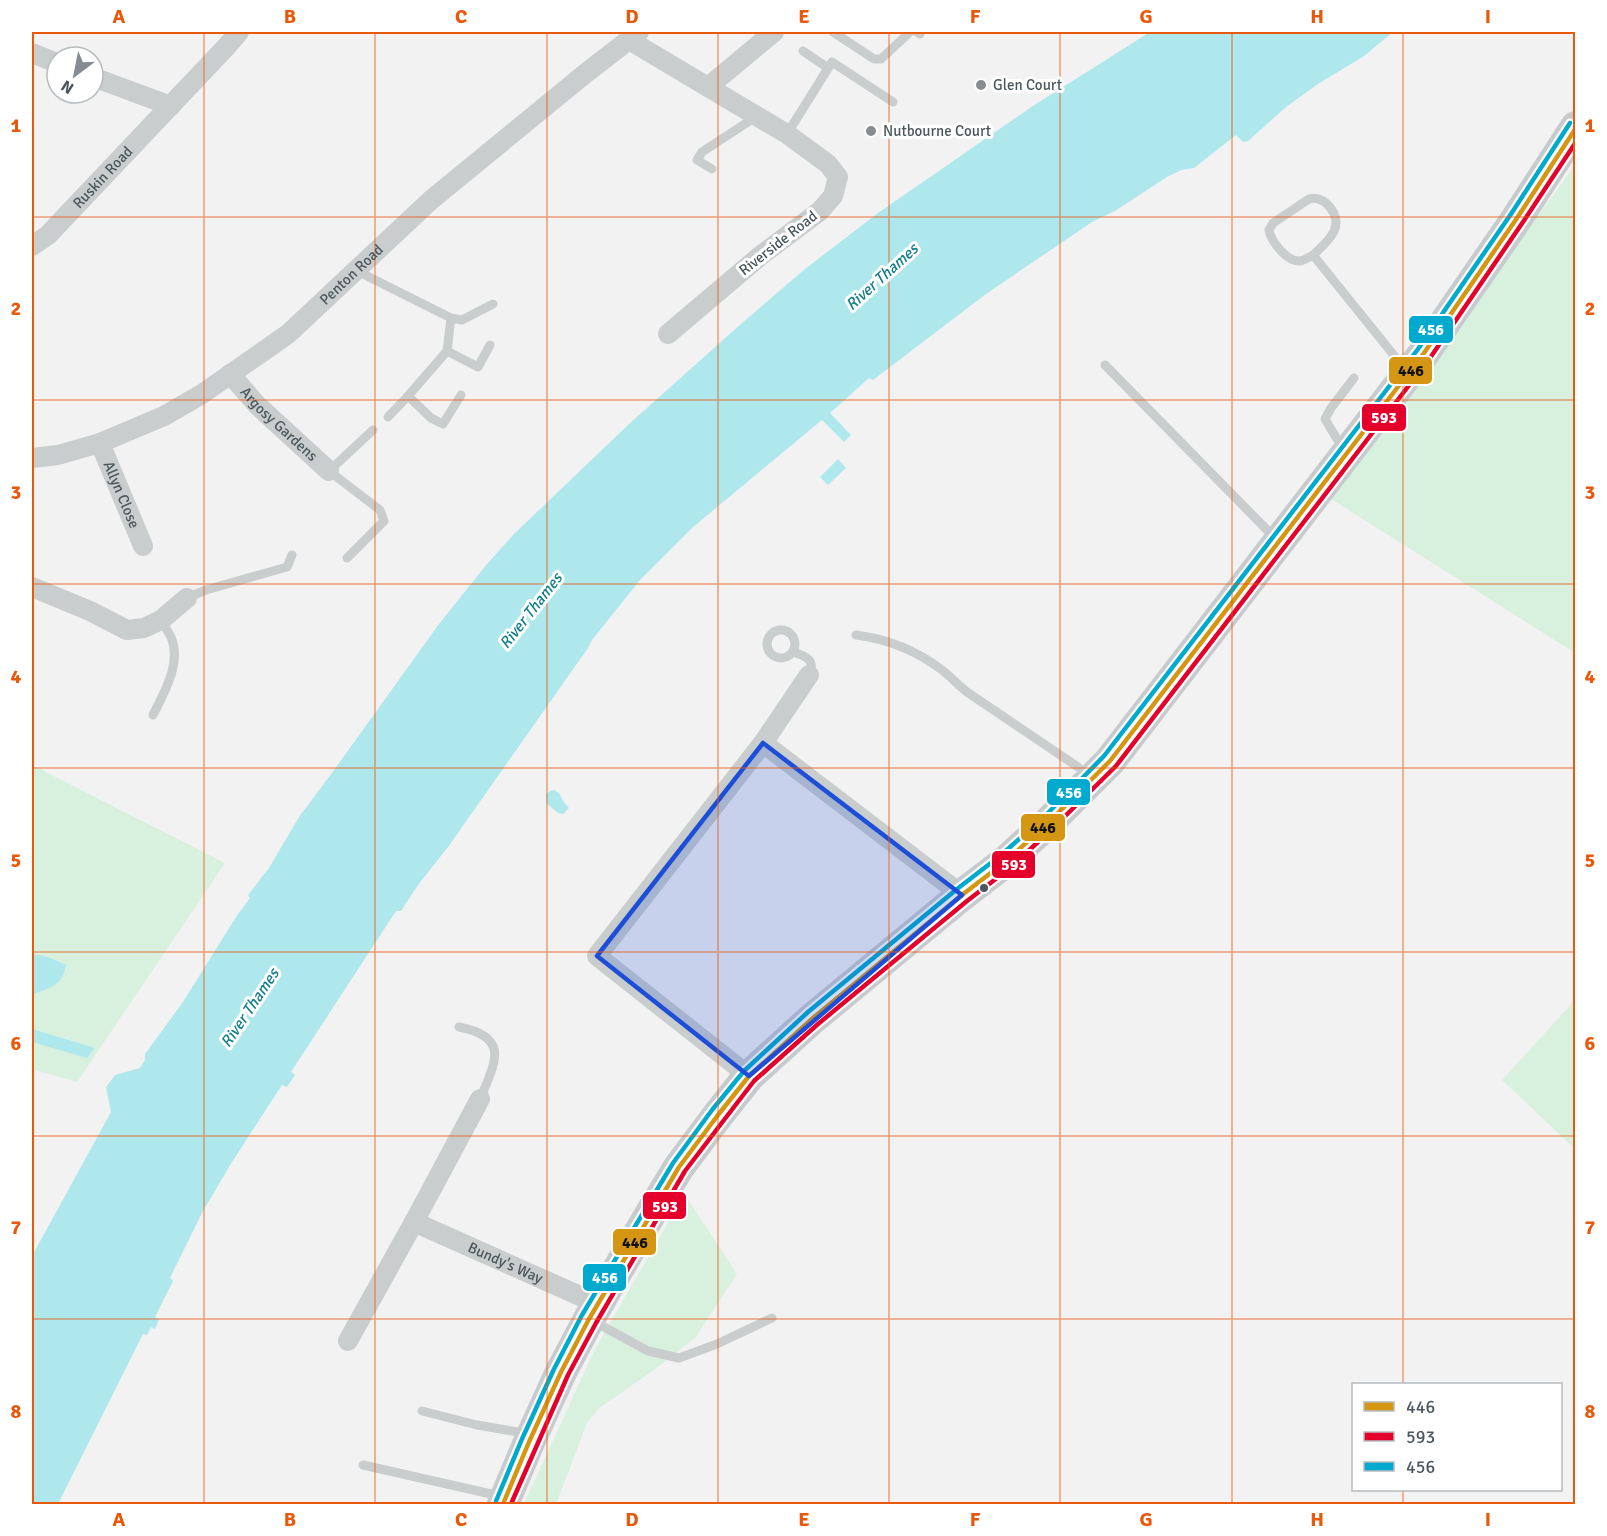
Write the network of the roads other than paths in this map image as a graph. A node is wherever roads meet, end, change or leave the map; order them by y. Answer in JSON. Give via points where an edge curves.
{"nodes":[{"id":1,"x":239,"y":32,"type":"edge"},
{"id":2,"x":774,"y":32,"type":"edge"},
{"id":3,"x":833,"y":32,"type":"edge"},
{"id":4,"x":910,"y":32,"type":"edge"},
{"id":5,"x":634,"y":36,"type":"edge"},
{"id":6,"x":803,"y":51,"type":"dead end"},
{"id":7,"x":828,"y":68,"type":"junction"},
{"id":8,"x":105,"y":81,"type":"edge"},
{"id":9,"x":708,"y":87,"type":"junction"},
{"id":10,"x":893,"y":102,"type":"dead end"},
{"id":11,"x":171,"y":106,"type":"junction"},
{"id":12,"x":757,"y":116,"type":"junction"},
{"id":13,"x":1575,"y":127,"type":"edge"},
{"id":14,"x":787,"y":134,"type":"junction"},
{"id":15,"x":712,"y":169,"type":"dead end"},
{"id":16,"x":32,"y":246,"type":"edge"},
{"id":17,"x":1313,"y":255,"type":"junction"},
{"id":18,"x":355,"y":270,"type":"junction"},
{"id":19,"x":493,"y":304,"type":"dead end"},
{"id":20,"x":451,"y":318,"type":"junction"},
{"id":21,"x":668,"y":334,"type":"dead end"},
{"id":22,"x":490,"y":345,"type":"dead end"},
{"id":23,"x":447,"y":351,"type":"junction"},
{"id":24,"x":1105,"y":365,"type":"dead end"},
{"id":25,"x":1408,"y":373,"type":"junction"},
{"id":26,"x":230,"y":374,"type":"junction"},
{"id":27,"x":1354,"y":378,"type":"dead end"},
{"id":28,"x":461,"y":395,"type":"dead end"},
{"id":29,"x":408,"y":396,"type":"junction"},
{"id":30,"x":388,"y":417,"type":"dead end"},
{"id":31,"x":373,"y":430,"type":"dead end"},
{"id":32,"x":100,"y":443,"type":"junction"},
{"id":33,"x":1348,"y":452,"type":"junction"},
{"id":34,"x":32,"y":458,"type":"edge"},
{"id":35,"x":329,"y":471,"type":"junction"},
{"id":36,"x":1279,"y":542,"type":"junction"},
{"id":37,"x":143,"y":546,"type":"dead end"},
{"id":38,"x":292,"y":555,"type":"dead end"},
{"id":39,"x":348,"y":558,"type":"dead end"},
{"id":40,"x":32,"y":587,"type":"edge"},
{"id":41,"x":187,"y":598,"type":"joint"},
{"id":42,"x":161,"y":620,"type":"junction"},
{"id":43,"x":856,"y":635,"type":"dead end"},
{"id":44,"x":793,"y":652,"type":"dead end"},
{"id":45,"x":809,"y":675,"type":"joint"},
{"id":46,"x":153,"y":716,"type":"dead end"},
{"id":47,"x":763,"y":743,"type":"junction"},
{"id":48,"x":1078,"y":767,"type":"dead end"},
{"id":49,"x":962,"y":895,"type":"junction"},
{"id":50,"x":459,"y":1027,"type":"dead end"},
{"id":51,"x":749,"y":1076,"type":"junction"},
{"id":52,"x":480,"y":1099,"type":"joint"},
{"id":53,"x":414,"y":1222,"type":"junction"},
{"id":54,"x":593,"y":1312,"type":"junction"},
{"id":55,"x":772,"y":1318,"type":"dead end"},
{"id":56,"x":348,"y":1341,"type":"dead end"},
{"id":57,"x":422,"y":1411,"type":"dead end"},
{"id":58,"x":531,"y":1437,"type":"junction"},
{"id":59,"x":363,"y":1465,"type":"dead end"},
{"id":60,"x":504,"y":1501,"type":"edge"}],
"edges":[{"from":1,"to":11,"type":"street","name":"Ruskin Road"},
{"from":2,"to":9,"type":"street"},
{"from":3,"to":4,"type":"lane","via":[[874,58],[881,58]]},
{"from":5,"to":9,"type":"street","name":"Riverside Road"},
{"from":5,"to":18,"type":"street","name":"Penton Road","via":[[431,200]]},
{"from":6,"to":7,"type":"lane"},
{"from":7,"to":10,"type":"lane","via":[[832,62]]},
{"from":7,"to":14,"type":"lane"},
{"from":8,"to":11,"type":"street"},
{"from":9,"to":12,"type":"street","name":"Riverside Road"},
{"from":11,"to":16,"type":"street","name":"Ruskin Road","via":[[48,236]]},
{"from":12,"to":14,"type":"street","name":"Riverside Road"},
{"from":12,"to":15,"type":"lane","via":[[702,152],[697,160]]},
{"from":13,"to":25,"type":"main road","via":[[1517,218]]},
{"from":14,"to":21,"type":"street","name":"Riverside Road","via":[[828,164],[838,177],[833,196],[820,212],[760,256]]},
{"from":17,"to":17,"type":"lane","via":[[1293,260],[1276,245],[1269,230],[1309,198],[1327,204],[1337,224],[1329,240]]},
{"from":17,"to":25,"type":"lane"},
{"from":18,"to":20,"type":"lane"},
{"from":18,"to":26,"type":"street","name":"Penton Road","via":[[288,334]]},
{"from":19,"to":20,"type":"lane","via":[[462,320]]},
{"from":20,"to":23,"type":"lane"},
{"from":22,"to":23,"type":"lane","via":[[477,367]]},
{"from":23,"to":29,"type":"lane"},
{"from":24,"to":36,"type":"lane"},
{"from":25,"to":33,"type":"main road"},
{"from":26,"to":32,"type":"street","name":"Penton Road","via":[[164,416]]},
{"from":26,"to":35,"type":"street","name":"Argosy Gardens","via":[[258,406]]},
{"from":27,"to":33,"type":"lane","via":[[1325,419]]},
{"from":28,"to":29,"type":"lane","via":[[443,424]]},
{"from":29,"to":30,"type":"lane"},
{"from":31,"to":35,"type":"lane"},
{"from":32,"to":34,"type":"street","name":"Penton Road"},
{"from":32,"to":37,"type":"street","name":"Allyn Close"},
{"from":33,"to":36,"type":"main road"},
{"from":35,"to":39,"type":"lane","via":[[380,510],[384,521]]},
{"from":36,"to":49,"type":"main road","via":[[1110,761],[1013,855]]},
{"from":38,"to":41,"type":"lane","via":[[287,567]]},
{"from":40,"to":42,"type":"street","via":[[128,630]]},
{"from":41,"to":42,"type":"street"},
{"from":42,"to":46,"type":"lane","via":[[171,638],[173,670]]},
{"from":43,"to":48,"type":"lane","via":[[915,652]]},
{"from":44,"to":45,"type":"lane","via":[[812,663]]},
{"from":45,"to":47,"type":"street"},
{"from":47,"to":49,"type":"street"},
{"from":47,"to":51,"type":"street","via":[[597,956]]},
{"from":49,"to":51,"type":"main road"},
{"from":50,"to":52,"type":"lane","via":[[486,1037],[495,1049],[494,1064]]},
{"from":51,"to":54,"type":"main road","via":[[679,1167]]},
{"from":52,"to":53,"type":"street"},
{"from":53,"to":54,"type":"street","name":"Bundy's Way"},
{"from":53,"to":56,"type":"street"},
{"from":54,"to":55,"type":"lane","via":[[648,1351],[679,1358]]},
{"from":54,"to":58,"type":"main road"},
{"from":57,"to":58,"type":"lane"},
{"from":58,"to":60,"type":"main road"},
{"from":59,"to":60,"type":"lane"}]}
